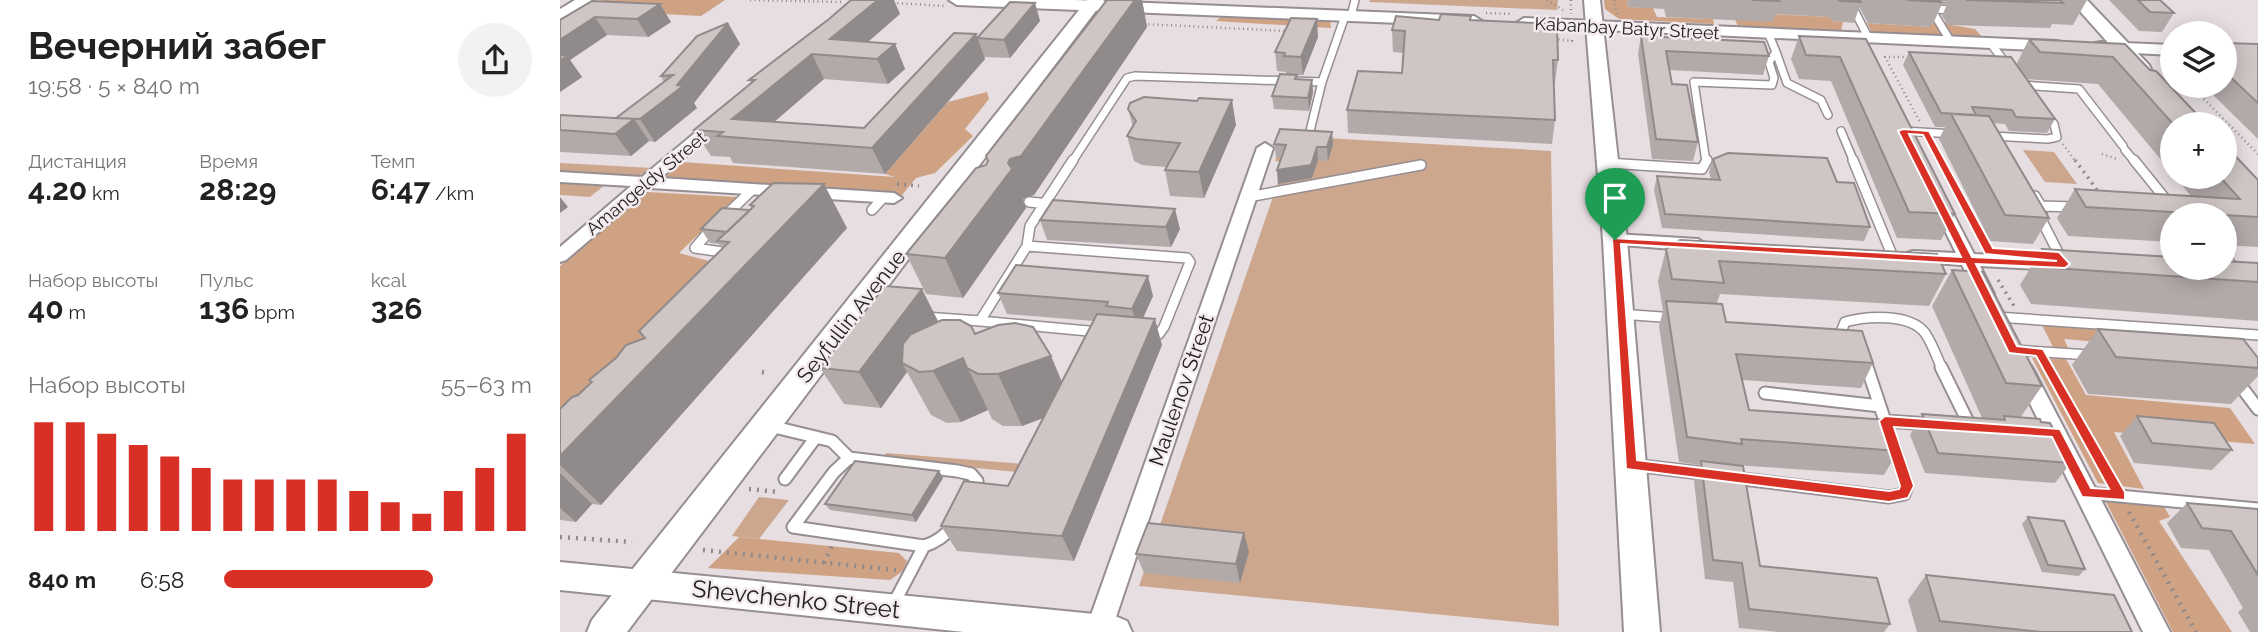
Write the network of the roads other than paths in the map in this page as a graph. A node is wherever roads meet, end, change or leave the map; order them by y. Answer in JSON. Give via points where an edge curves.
{"nodes":[{"id":1,"x":586,"y":0,"type":"edge"},
{"id":2,"x":957,"y":0,"type":"edge"},
{"id":3,"x":1849,"y":0,"type":"edge"},
{"id":4,"x":2078,"y":0,"type":"edge"},
{"id":5,"x":1578,"y":1,"type":"edge"},
{"id":6,"x":1094,"y":3,"type":"edge"},
{"id":7,"x":1963,"y":10,"type":"edge"},
{"id":8,"x":1350,"y":11,"type":"edge"},
{"id":9,"x":560,"y":16,"type":"edge"},
{"id":10,"x":1595,"y":20,"type":"junction"},
{"id":11,"x":1769,"y":35,"type":"junction"},
{"id":12,"x":1951,"y":43,"type":"junction"},
{"id":13,"x":1864,"y":44,"type":"junction"},
{"id":14,"x":1991,"y":44,"type":"junction"},
{"id":15,"x":2123,"y":48,"type":"junction"},
{"id":16,"x":1776,"y":52,"type":"junction"},
{"id":17,"x":2160,"y":55,"type":"edge"},
{"id":18,"x":1322,"y":82,"type":"junction"},
{"id":19,"x":2155,"y":83,"type":"edge"},
{"id":20,"x":2023,"y":85,"type":"junction"},
{"id":21,"x":2031,"y":95,"type":"edge"},
{"id":22,"x":2039,"y":105,"type":"edge"},
{"id":23,"x":1892,"y":110,"type":"edge"},
{"id":24,"x":726,"y":114,"type":"edge"},
{"id":25,"x":1828,"y":115,"type":"dead end"},
{"id":26,"x":1310,"y":131,"type":"edge"},
{"id":27,"x":1841,"y":131,"type":"dead end"},
{"id":28,"x":1962,"y":134,"type":"edge"},
{"id":29,"x":1986,"y":136,"type":"edge"},
{"id":30,"x":1903,"y":137,"type":"joint"},
{"id":31,"x":2002,"y":142,"type":"edge"},
{"id":32,"x":1265,"y":148,"type":"dead end"},
{"id":33,"x":2008,"y":153,"type":"edge"},
{"id":34,"x":1607,"y":163,"type":"junction"},
{"id":35,"x":1421,"y":165,"type":"dead end"},
{"id":36,"x":560,"y":177,"type":"edge"},
{"id":37,"x":1928,"y":181,"type":"edge"},
{"id":38,"x":647,"y":182,"type":"junction"},
{"id":39,"x":2028,"y":184,"type":"edge"},
{"id":40,"x":753,"y":189,"type":"junction"},
{"id":41,"x":1248,"y":197,"type":"junction"},
{"id":42,"x":883,"y":202,"type":"dead end"},
{"id":43,"x":1029,"y":202,"type":"dead end"},
{"id":44,"x":2171,"y":203,"type":"edge"},
{"id":45,"x":1045,"y":204,"type":"junction"},
{"id":46,"x":1059,"y":204,"type":"edge"},
{"id":47,"x":2041,"y":206,"type":"junction"},
{"id":48,"x":2086,"y":208,"type":"edge"},
{"id":49,"x":1615,"y":240,"type":"junction"},
{"id":50,"x":1027,"y":246,"type":"junction"},
{"id":51,"x":1714,"y":246,"type":"edge"},
{"id":52,"x":736,"y":253,"type":"edge"},
{"id":53,"x":1885,"y":255,"type":"joint"},
{"id":54,"x":560,"y":256,"type":"edge"},
{"id":55,"x":1969,"y":261,"type":"junction"},
{"id":56,"x":2071,"y":265,"type":"joint"},
{"id":57,"x":2238,"y":273,"type":"edge"},
{"id":58,"x":2258,"y":274,"type":"edge"},
{"id":59,"x":1620,"y":314,"type":"junction"},
{"id":60,"x":918,"y":316,"type":"edge"},
{"id":61,"x":1997,"y":317,"type":"junction"},
{"id":62,"x":1694,"y":320,"type":"edge"},
{"id":63,"x":980,"y":321,"type":"junction"},
{"id":64,"x":1827,"y":331,"type":"edge"},
{"id":65,"x":1840,"y":332,"type":"junction"},
{"id":66,"x":1106,"y":333,"type":"edge"},
{"id":67,"x":2258,"y":335,"type":"edge"},
{"id":68,"x":1133,"y":336,"type":"edge"},
{"id":69,"x":2014,"y":350,"type":"junction"},
{"id":70,"x":2105,"y":357,"type":"edge"},
{"id":71,"x":2226,"y":366,"type":"edge"},
{"id":72,"x":1765,"y":393,"type":"dead end"},
{"id":73,"x":1880,"y":405,"type":"junction"},
{"id":74,"x":2258,"y":409,"type":"edge"},
{"id":75,"x":1885,"y":421,"type":"junction"},
{"id":76,"x":766,"y":425,"type":"junction"},
{"id":77,"x":816,"y":437,"type":"junction"},
{"id":78,"x":849,"y":458,"type":"junction"},
{"id":79,"x":1630,"y":465,"type":"junction"},
{"id":80,"x":785,"y":479,"type":"dead end"},
{"id":81,"x":2087,"y":493,"type":"junction"},
{"id":82,"x":2258,"y":509,"type":"edge"},
{"id":83,"x":924,"y":546,"type":"junction"},
{"id":84,"x":560,"y":576,"type":"edge"},
{"id":85,"x":643,"y":583,"type":"junction"},
{"id":86,"x":891,"y":609,"type":"junction"},
{"id":87,"x":1104,"y":631,"type":"edge"},
{"id":88,"x":605,"y":632,"type":"edge"},
{"id":89,"x":1642,"y":632,"type":"edge"},
{"id":90,"x":2157,"y":632,"type":"edge"}],
"edges":[{"from":1,"to":9,"type":"street"},
{"from":2,"to":6,"type":"street","name":"Kabanbay Batyr Street"},
{"from":3,"to":13,"type":"lane"},
{"from":4,"to":15,"type":"main road"},
{"from":5,"to":10,"type":"main road"},
{"from":6,"to":8,"type":"street","name":"Kabanbay Batyr Street"},
{"from":6,"to":76,"type":"main road","name":"Seyfullin Avenue","via":[[862,312]]},
{"from":7,"to":12,"type":"lane","via":[[1931,9]]},
{"from":8,"to":10,"type":"street","name":"Kabanbay Batyr Street","via":[[1502,22]]},
{"from":8,"to":18,"type":"lane","via":[[1340,23]]},
{"from":10,"to":11,"type":"street","name":"Kabanbay Batyr Street"},
{"from":10,"to":34,"type":"main road"},
{"from":11,"to":13,"type":"street","name":"Kabanbay Batyr Street"},
{"from":11,"to":16,"type":"lane"},
{"from":12,"to":13,"type":"street","name":"Kabanbay Batyr Street"},
{"from":12,"to":14,"type":"street","name":"Kabanbay Batyr Street"},
{"from":14,"to":15,"type":"street","name":"Kabanbay Batyr Street"},
{"from":14,"to":20,"type":"lane"},
{"from":15,"to":17,"type":"street","name":"Kabanbay Batyr Street"},
{"from":15,"to":19,"type":"main road"},
{"from":16,"to":25,"type":"lane","via":[[1787,83],[1821,100]]},
{"from":16,"to":34,"type":"lane","via":[[1769,62],[1772,85],[1695,82],[1707,161],[1702,169]]},
{"from":18,"to":26,"type":"lane"},
{"from":18,"to":45,"type":"lane","via":[[1130,76]]},
{"from":20,"to":21,"type":"lane"},
{"from":20,"to":44,"type":"lane","via":[[2079,89]]},
{"from":22,"to":29,"type":"lane","via":[[2054,124],[2057,137]]},
{"from":23,"to":30,"type":"street"},
{"from":24,"to":38,"type":"street","name":"Amangeldy Street"},
{"from":27,"to":53,"type":"lane"},
{"from":28,"to":30,"type":"lane"},
{"from":31,"to":33,"type":"lane"},
{"from":32,"to":41,"type":"street","name":"Maulenov Street"},
{"from":34,"to":49,"type":"main road"},
{"from":35,"to":41,"type":"lane"},
{"from":36,"to":38,"type":"street"},
{"from":37,"to":55,"type":"street"},
{"from":38,"to":40,"type":"street"},
{"from":38,"to":54,"type":"street","name":"Amangeldy Street"},
{"from":39,"to":47,"type":"lane"},
{"from":40,"to":42,"type":"street","via":[[813,200]]},
{"from":40,"to":52,"type":"lane","via":[[695,248]]},
{"from":41,"to":87,"type":"street","name":"Maulenov Street"},
{"from":43,"to":45,"type":"lane"},
{"from":45,"to":46,"type":"lane"},
{"from":45,"to":50,"type":"lane","via":[[1030,226]]},
{"from":47,"to":48,"type":"lane"},
{"from":47,"to":56,"type":"lane","via":[[2043,223]]},
{"from":49,"to":51,"type":"street"},
{"from":49,"to":59,"type":"main road"},
{"from":50,"to":63,"type":"lane"},
{"from":50,"to":68,"type":"lane","via":[[1187,258],[1190,262],[1164,327],[1159,334]]},
{"from":53,"to":55,"type":"street"},
{"from":55,"to":56,"type":"street"},
{"from":55,"to":61,"type":"street"},
{"from":57,"to":58,"type":"street"},
{"from":59,"to":62,"type":"lane"},
{"from":59,"to":79,"type":"main road"},
{"from":60,"to":63,"type":"lane"},
{"from":61,"to":67,"type":"lane","via":[[2204,335]]},
{"from":61,"to":69,"type":"street"},
{"from":63,"to":66,"type":"lane"},
{"from":64,"to":65,"type":"lane"},
{"from":65,"to":73,"type":"lane","via":[[1857,341]]},
{"from":65,"to":75,"type":"lane","via":[[1846,322],[1858,318],[1904,320],[1924,331],[1964,426]]},
{"from":69,"to":70,"type":"lane"},
{"from":69,"to":81,"type":"street","via":[[2049,432]]},
{"from":71,"to":74,"type":"lane"},
{"from":72,"to":73,"type":"lane"},
{"from":73,"to":75,"type":"lane"},
{"from":75,"to":79,"type":"lane","via":[[1907,486],[1904,494],[1889,497]]},
{"from":76,"to":77,"type":"lane"},
{"from":76,"to":85,"type":"main road","name":"Seyfullin Avenue"},
{"from":77,"to":78,"type":"lane","via":[[832,441]]},
{"from":77,"to":80,"type":"lane"},
{"from":78,"to":83,"type":"lane","via":[[971,474],[977,481],[949,535]]},
{"from":78,"to":83,"type":"lane","via":[[793,527]]},
{"from":79,"to":89,"type":"main road"},
{"from":81,"to":82,"type":"lane"},
{"from":81,"to":90,"type":"street"},
{"from":83,"to":86,"type":"lane"},
{"from":84,"to":85,"type":"street","name":"Shevchenko Street"},
{"from":85,"to":86,"type":"street","name":"Shevchenko Street"},
{"from":85,"to":88,"type":"main road","name":"Seyfullin Avenue"},
{"from":86,"to":87,"type":"street","name":"Shevchenko Street"}]}
